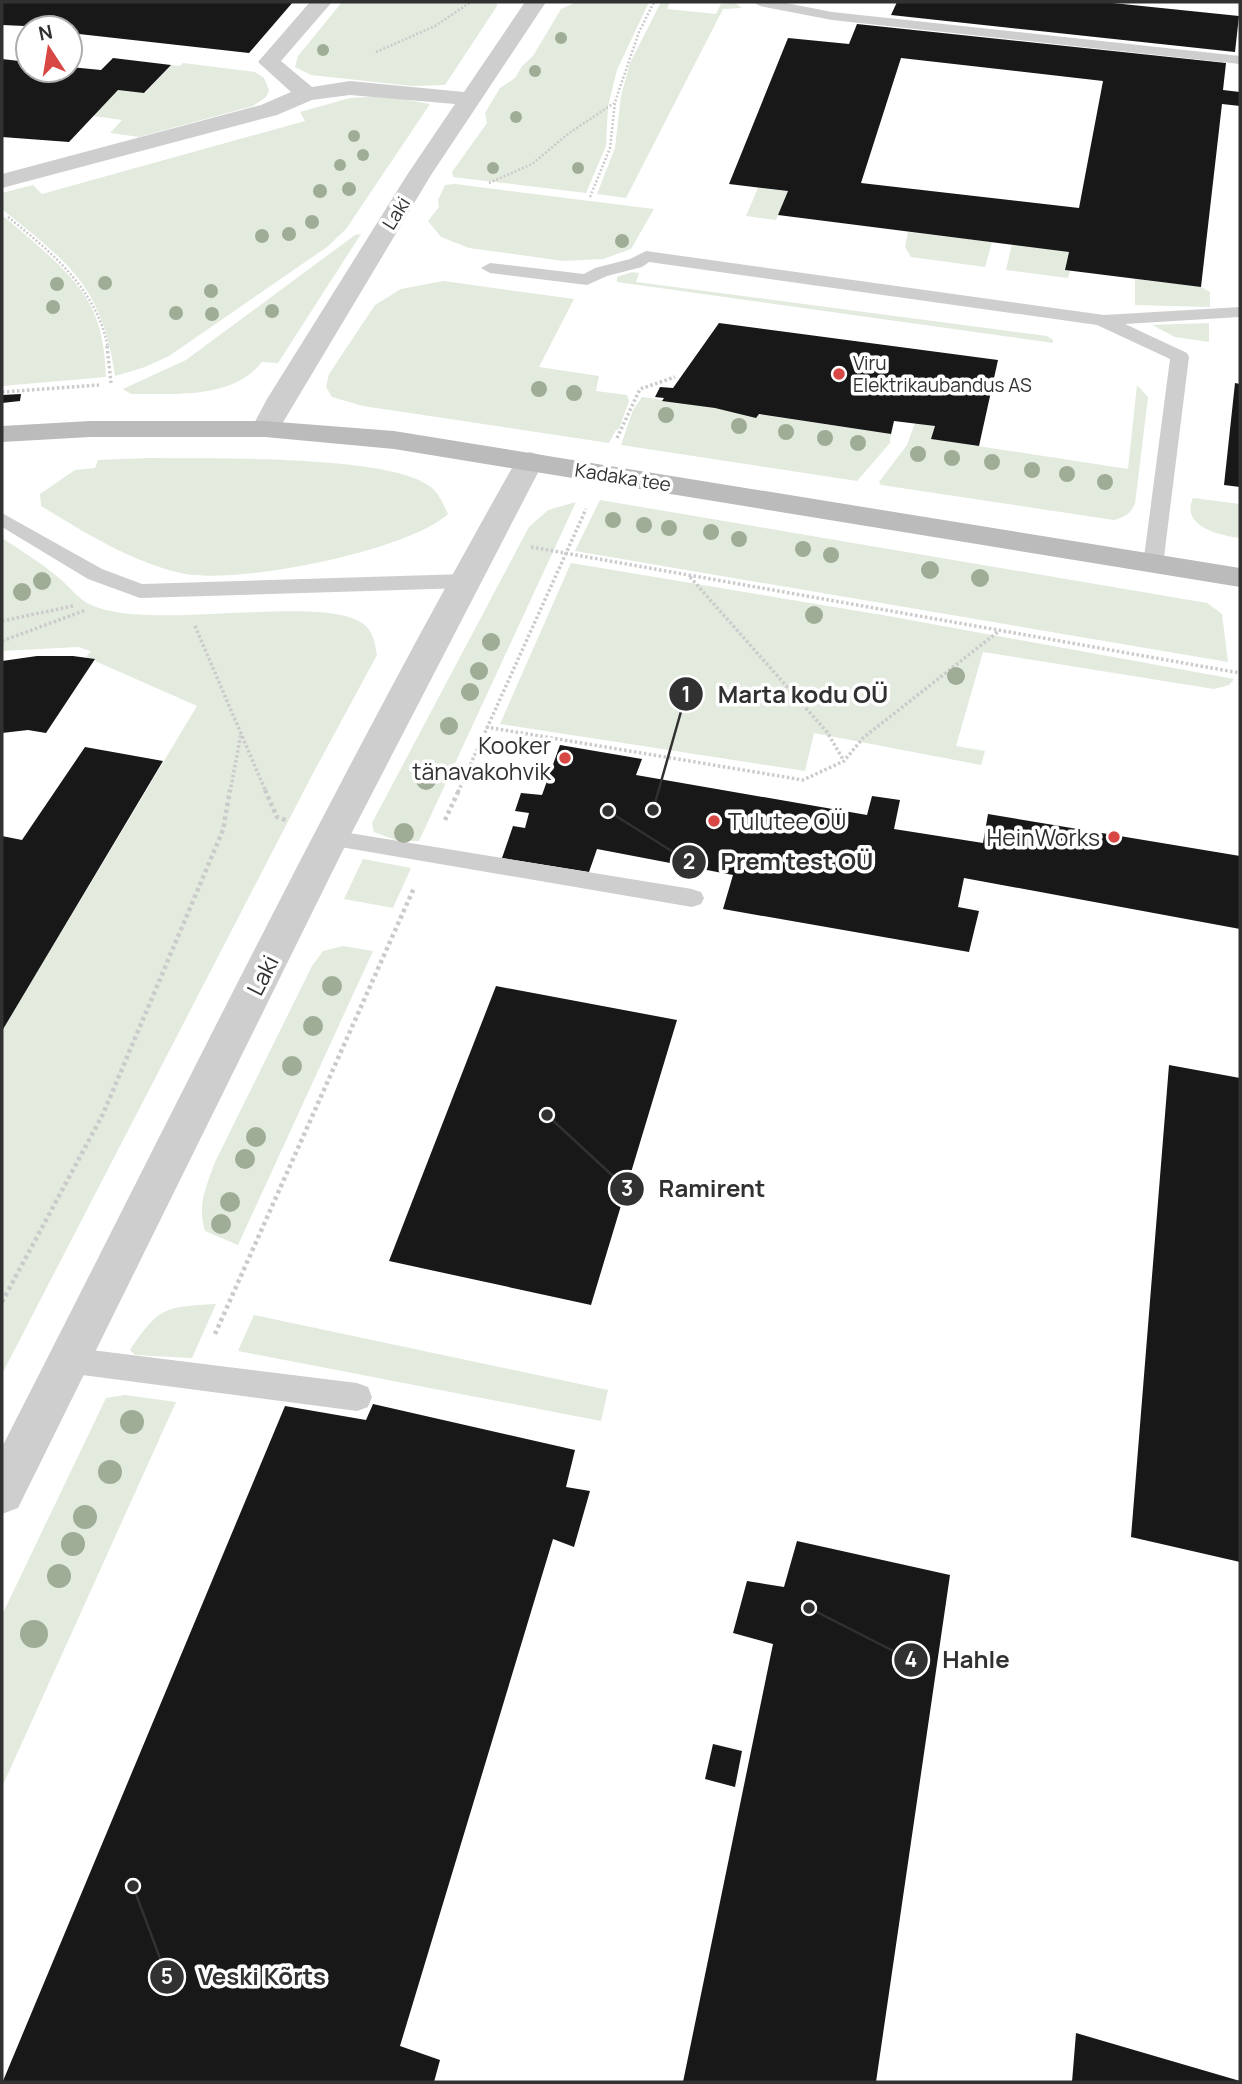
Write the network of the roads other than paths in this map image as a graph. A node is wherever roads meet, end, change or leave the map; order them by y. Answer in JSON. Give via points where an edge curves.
{"nodes":[{"id":1,"x":321,"y":2,"type":"edge"},
{"id":2,"x":535,"y":2,"type":"edge"},
{"id":3,"x":760,"y":2,"type":"edge"},
{"id":4,"x":1240,"y":60,"type":"edge"},
{"id":5,"x":307,"y":94,"type":"junction"},
{"id":6,"x":470,"y":99,"type":"junction"},
{"id":7,"x":2,"y":181,"type":"edge"},
{"id":8,"x":490,"y":268,"type":"dead end"},
{"id":9,"x":1240,"y":312,"type":"edge"},
{"id":10,"x":1101,"y":320,"type":"junction"},
{"id":11,"x":265,"y":429,"type":"junction"},
{"id":12,"x":2,"y":434,"type":"edge"},
{"id":13,"x":530,"y":461,"type":"junction"},
{"id":14,"x":2,"y":519,"type":"edge"},
{"id":15,"x":1153,"y":565,"type":"junction"},
{"id":16,"x":1240,"y":578,"type":"edge"},
{"id":17,"x":465,"y":581,"type":"junction"},
{"id":18,"x":331,"y":838,"type":"junction"},
{"id":19,"x":692,"y":898,"type":"dead end"},
{"id":20,"x":67,"y":1360,"type":"junction"},
{"id":21,"x":356,"y":1397,"type":"dead end"},
{"id":22,"x":2,"y":1493,"type":"edge"}],
"edges":[{"from":1,"to":5,"type":"street","via":[[269,62]]},
{"from":2,"to":6,"type":"street","name":"Laki"},
{"from":3,"to":4,"type":"lane","via":[[832,16]]},
{"from":5,"to":6,"type":"street","via":[[351,88]]},
{"from":5,"to":7,"type":"street","via":[[269,110]]},
{"from":6,"to":11,"type":"street","name":"Laki","via":[[357,274]]},
{"from":8,"to":10,"type":"lane","via":[[587,280],[646,256]]},
{"from":9,"to":10,"type":"lane"},
{"from":10,"to":15,"type":"lane","via":[[1180,357]]},
{"from":11,"to":12,"type":"main road","name":"Kadaka tee"},
{"from":11,"to":13,"type":"main road","name":"Kadaka tee","via":[[394,440]]},
{"from":13,"to":15,"type":"main road","name":"Kadaka tee","via":[[608,461]]},
{"from":13,"to":17,"type":"street","name":"Laki"},
{"from":14,"to":17,"type":"lane","via":[[95,573],[140,591]]},
{"from":15,"to":16,"type":"main road","name":"Kadaka tee"},
{"from":17,"to":18,"type":"street","name":"Laki"},
{"from":18,"to":19,"type":"lane"},
{"from":18,"to":20,"type":"street","name":"Laki"},
{"from":20,"to":21,"type":"lane"},
{"from":20,"to":22,"type":"street","name":"Laki"}]}
